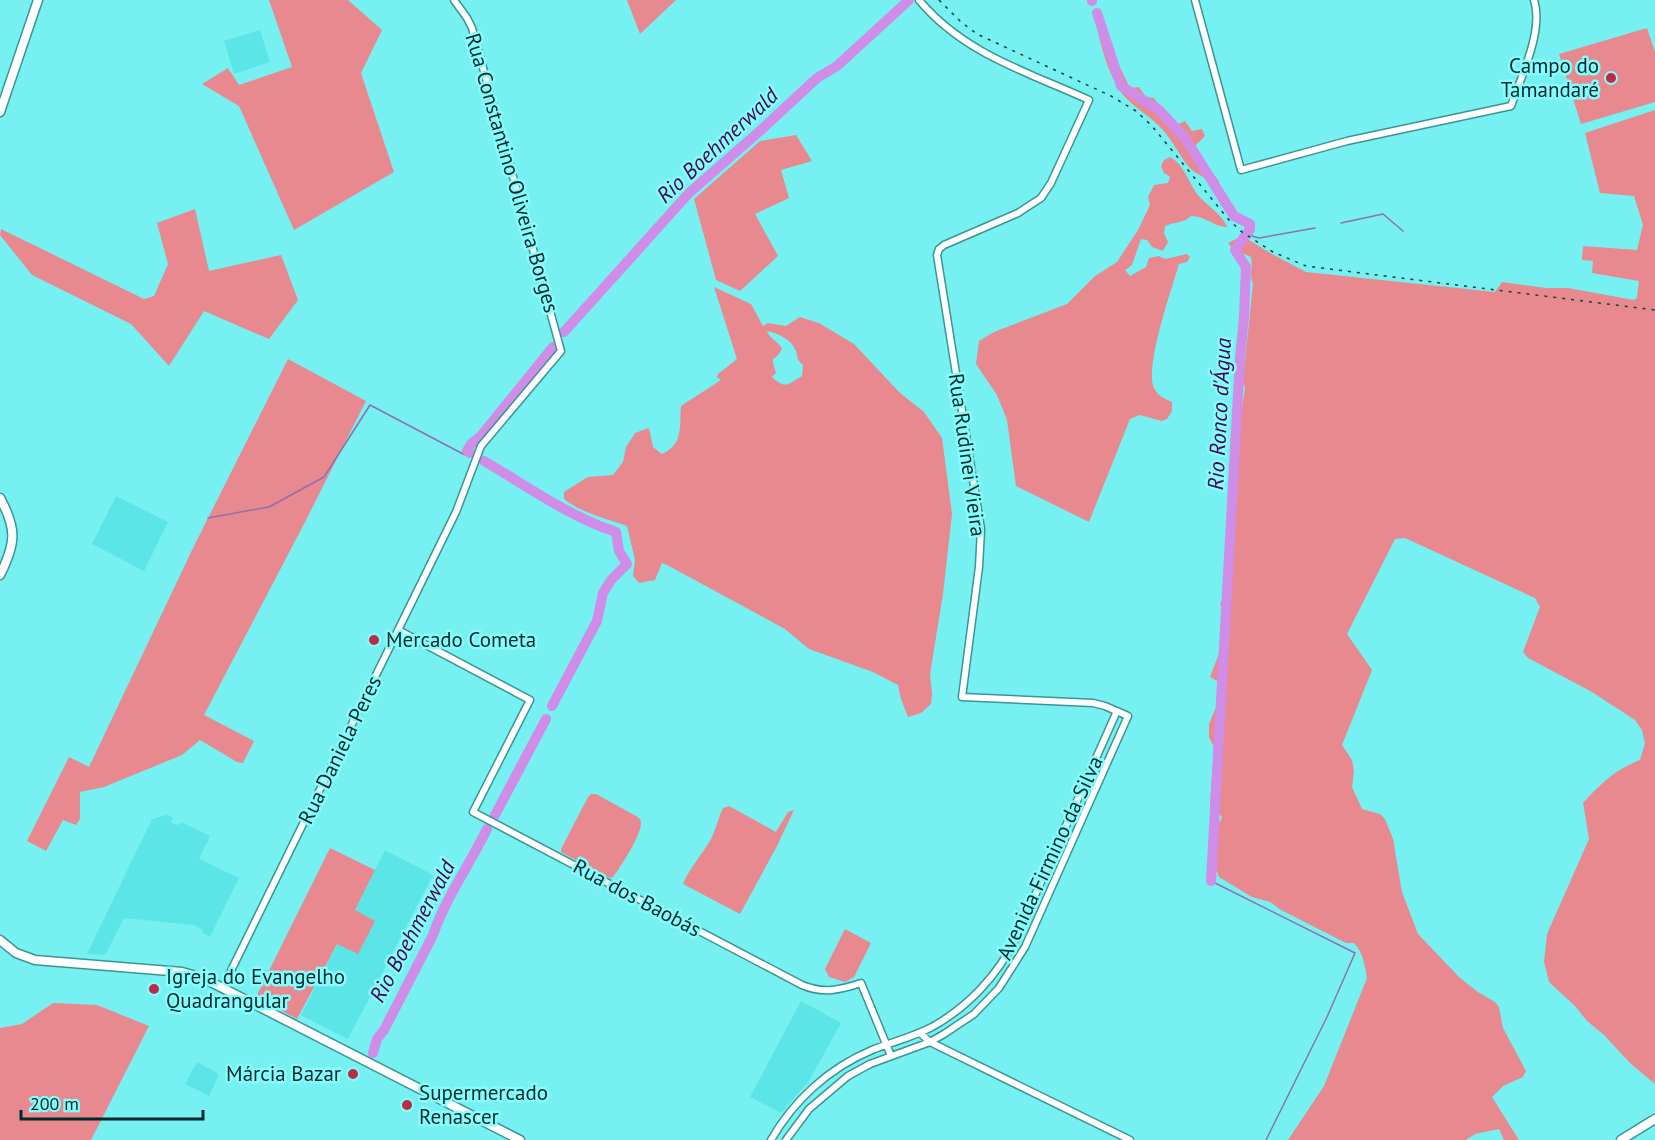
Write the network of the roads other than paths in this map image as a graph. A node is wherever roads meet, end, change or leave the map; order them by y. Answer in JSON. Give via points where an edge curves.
{"nodes":[{"id":1,"x":38,"y":0,"type":"edge"},
{"id":2,"x":453,"y":0,"type":"edge"},
{"id":3,"x":919,"y":0,"type":"edge"},
{"id":4,"x":1195,"y":0,"type":"edge"},
{"id":5,"x":1534,"y":0,"type":"edge"},
{"id":6,"x":0,"y":112,"type":"edge"},
{"id":7,"x":561,"y":351,"type":"joint"},
{"id":8,"x":0,"y":498,"type":"edge"},
{"id":9,"x":0,"y":575,"type":"edge"},
{"id":10,"x":398,"y":630,"type":"junction"},
{"id":11,"x":1117,"y":711,"type":"junction"},
{"id":12,"x":1050,"y":862,"type":"junction"},
{"id":13,"x":1061,"y":867,"type":"junction"},
{"id":14,"x":0,"y":940,"type":"edge"},
{"id":15,"x":223,"y":987,"type":"junction"},
{"id":16,"x":920,"y":1033,"type":"junction"},
{"id":17,"x":930,"y":1042,"type":"junction"},
{"id":18,"x":887,"y":1045,"type":"junction"},
{"id":19,"x":891,"y":1056,"type":"junction"},
{"id":20,"x":1655,"y":1119,"type":"edge"},
{"id":21,"x":520,"y":1140,"type":"edge"},
{"id":22,"x":771,"y":1140,"type":"edge"},
{"id":23,"x":786,"y":1140,"type":"edge"},
{"id":24,"x":1130,"y":1140,"type":"edge"},
{"id":25,"x":1621,"y":1140,"type":"edge"}],
"edges":[{"from":1,"to":6,"type":"main road"},
{"from":2,"to":7,"type":"street","name":"Rua Constantino Oliveira Borges","via":[[472,28]]},
{"from":3,"to":11,"type":"street","name":"Rua Rudinei Vieira","via":[[950,31],[975,48],[1089,100],[1041,198],[1018,213],[944,245],[936,261],[981,529],[962,697],[1093,703]]},
{"from":4,"to":5,"type":"street","via":[[1241,170],[1347,141],[1511,106],[1536,30]]},
{"from":7,"to":10,"type":"street","name":"Rua Daniela Peres","via":[[481,446],[456,512]]},
{"from":8,"to":9,"type":"main road","via":[[10,518],[13,541]]},
{"from":10,"to":15,"type":"street","name":"Rua Daniela Peres"},
{"from":10,"to":18,"type":"street","name":"Rua dos Baobás","via":[[530,700],[472,812],[802,985],[830,991],[861,983]]},
{"from":11,"to":12,"type":"street","name":"Avenida Firmino da Silva"},
{"from":11,"to":13,"type":"street","name":"Avenida Firmino da Silva","via":[[1128,716]]},
{"from":12,"to":13,"type":"street"},
{"from":12,"to":16,"type":"street","name":"Avenida Firmino da Silva","via":[[997,970],[967,1003]]},
{"from":13,"to":17,"type":"street","name":"Avenida Firmino da Silva","via":[[1009,975],[974,1014]]},
{"from":14,"to":15,"type":"main road","via":[[16,954],[35,960],[182,972]]},
{"from":15,"to":21,"type":"main road"},
{"from":16,"to":17,"type":"street"},
{"from":16,"to":18,"type":"street","name":"Avenida Firmino da Silva"},
{"from":17,"to":19,"type":"street","name":"Avenida Firmino da Silva"},
{"from":17,"to":24,"type":"street"},
{"from":18,"to":19,"type":"street"},
{"from":18,"to":22,"type":"street","name":"Avenida Firmino da Silva","via":[[858,1056],[818,1082]]},
{"from":19,"to":23,"type":"street","name":"Avenida Firmino da Silva","via":[[859,1070],[828,1091],[809,1108]]},
{"from":20,"to":25,"type":"main road"}]}
